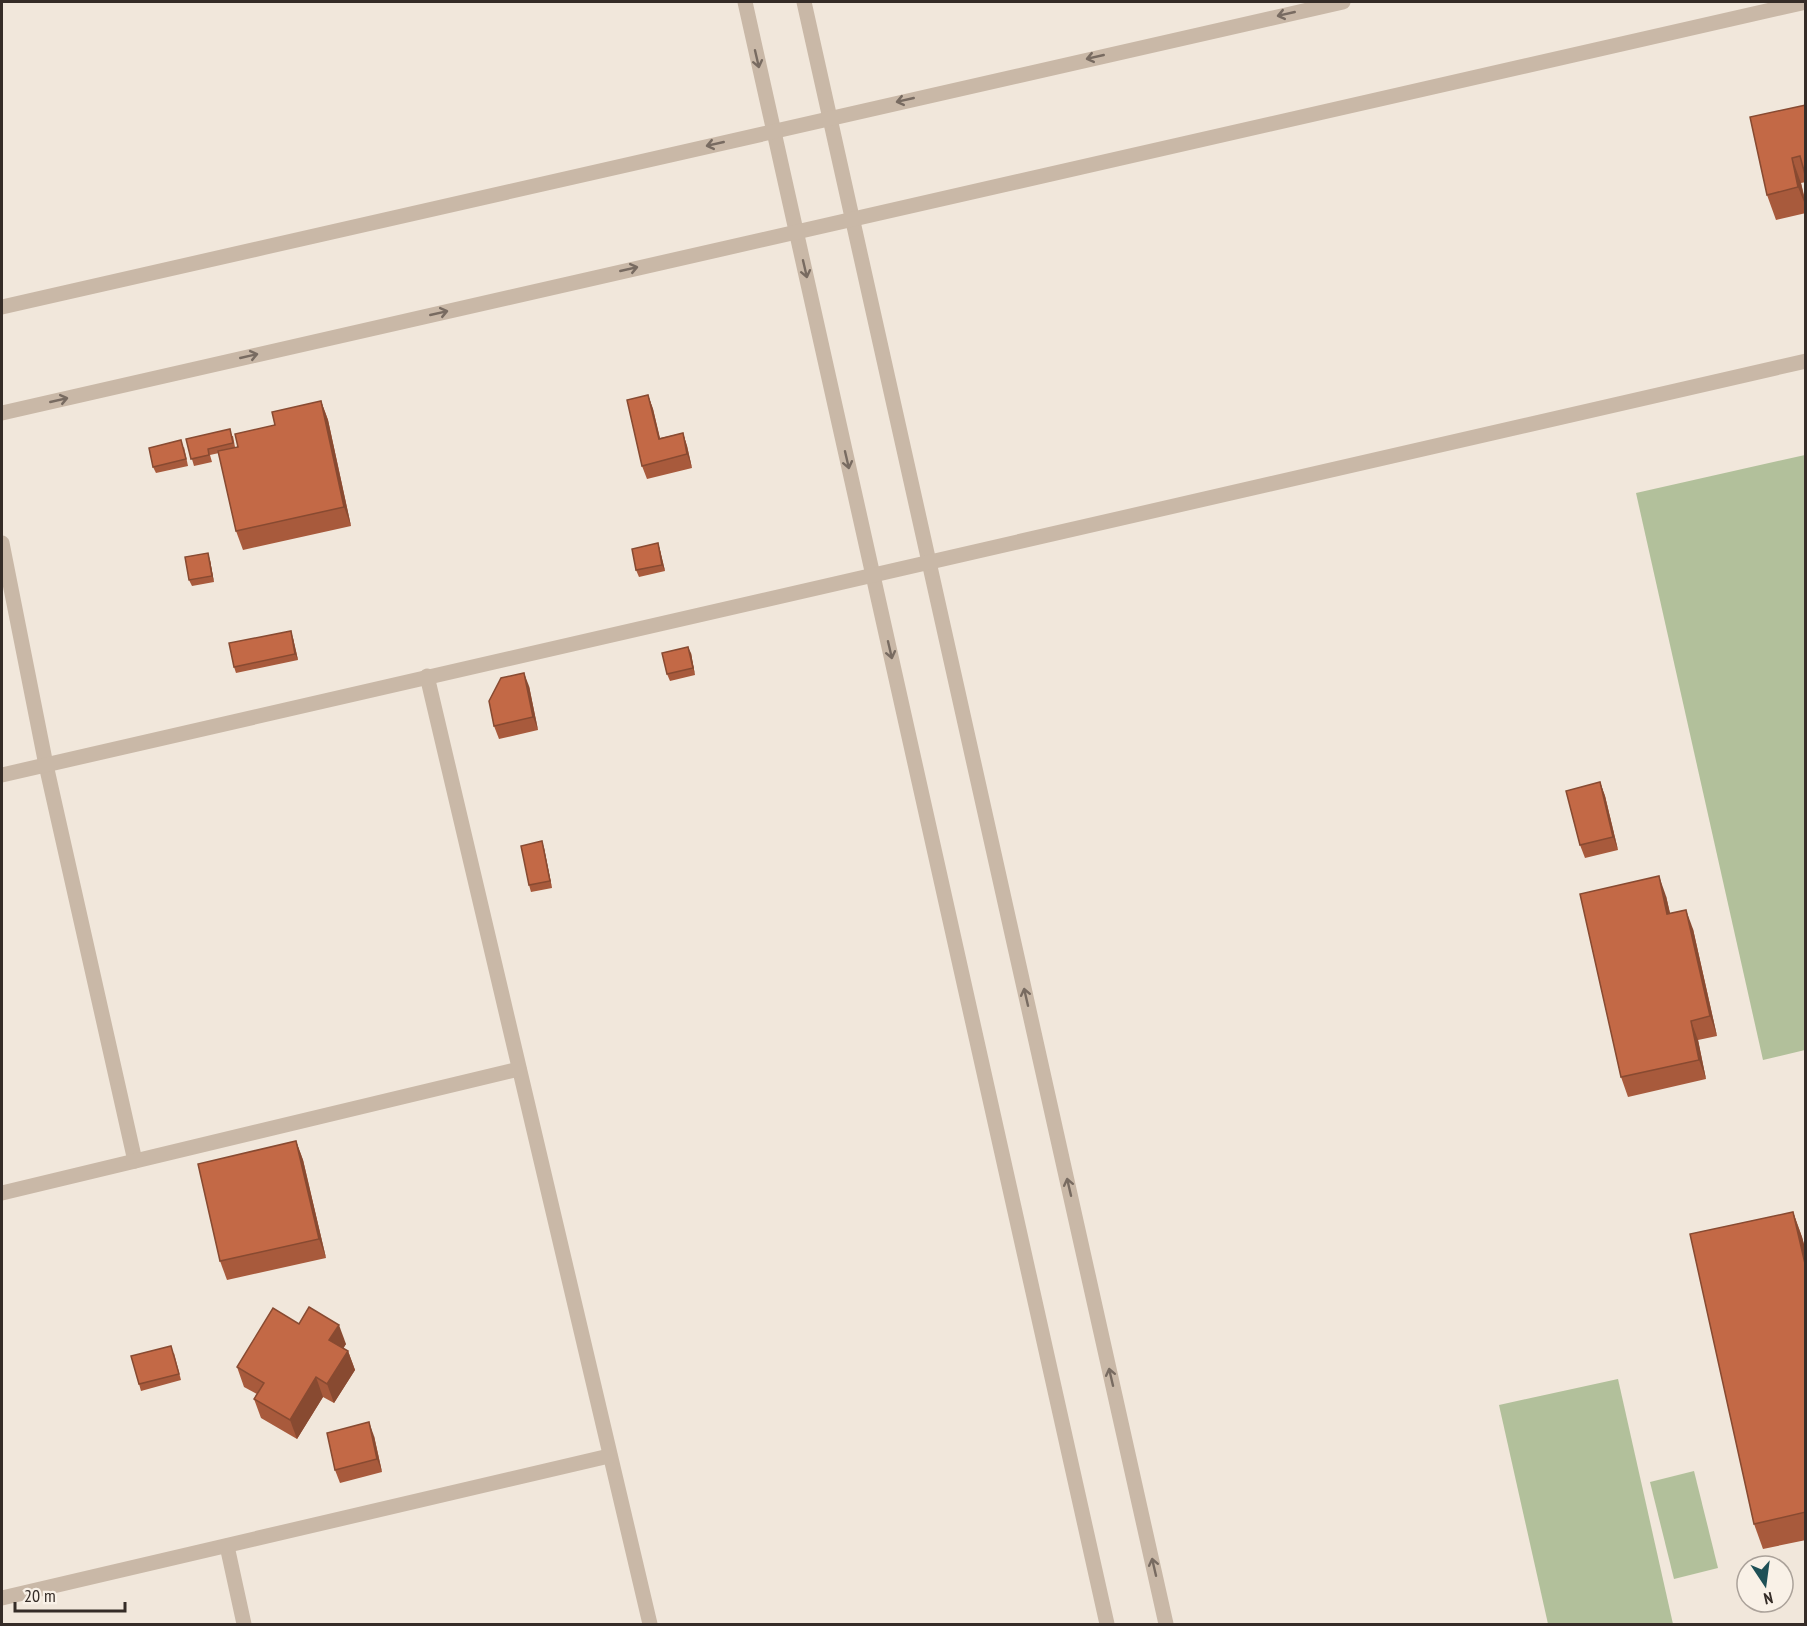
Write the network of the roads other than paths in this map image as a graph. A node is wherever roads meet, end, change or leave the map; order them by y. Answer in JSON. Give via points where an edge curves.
{"nodes":[{"id":1,"x":745,"y":2,"type":"edge"},
{"id":2,"x":804,"y":2,"type":"edge"},
{"id":3,"x":1343,"y":2,"type":"edge"},
{"id":4,"x":1806,"y":2,"type":"edge"},
{"id":5,"x":830,"y":117,"type":"junction"},
{"id":6,"x":774,"y":131,"type":"junction"},
{"id":7,"x":852,"y":217,"type":"junction"},
{"id":8,"x":796,"y":231,"type":"junction"},
{"id":9,"x":2,"y":307,"type":"edge"},
{"id":10,"x":1806,"y":361,"type":"edge"},
{"id":11,"x":2,"y":413,"type":"edge"},
{"id":12,"x":2,"y":543,"type":"edge"},
{"id":13,"x":928,"y":560,"type":"junction"},
{"id":14,"x":873,"y":573,"type":"junction"},
{"id":15,"x":427,"y":676,"type":"junction"},
{"id":16,"x":46,"y":765,"type":"junction"},
{"id":17,"x":2,"y":775,"type":"edge"},
{"id":18,"x":519,"y":1069,"type":"junction"},
{"id":19,"x":135,"y":1161,"type":"junction"},
{"id":20,"x":2,"y":1193,"type":"edge"},
{"id":21,"x":609,"y":1456,"type":"junction"},
{"id":22,"x":227,"y":1546,"type":"junction"},
{"id":23,"x":2,"y":1598,"type":"edge"},
{"id":24,"x":244,"y":1624,"type":"edge"},
{"id":25,"x":650,"y":1624,"type":"edge"},
{"id":26,"x":1107,"y":1624,"type":"edge"},
{"id":27,"x":1167,"y":1624,"type":"edge"}],
"edges":[{"from":1,"to":6,"type":"street","one_way":true},
{"from":2,"to":5,"type":"street"},
{"from":3,"to":5,"type":"street","one_way":true},
{"from":4,"to":7,"type":"street"},
{"from":5,"to":6,"type":"street"},
{"from":5,"to":7,"type":"street"},
{"from":6,"to":8,"type":"street"},
{"from":6,"to":9,"type":"street","one_way":true},
{"from":7,"to":8,"type":"street"},
{"from":7,"to":13,"type":"street"},
{"from":11,"to":8,"type":"street","one_way":true},
{"from":8,"to":14,"type":"street","one_way":true},
{"from":10,"to":13,"type":"street"},
{"from":12,"to":16,"type":"street"},
{"from":13,"to":14,"type":"street"},
{"from":27,"to":13,"type":"street","one_way":true},
{"from":14,"to":15,"type":"street"},
{"from":14,"to":26,"type":"street","one_way":true},
{"from":15,"to":16,"type":"street"},
{"from":15,"to":18,"type":"street"},
{"from":16,"to":17,"type":"street"},
{"from":16,"to":19,"type":"street"},
{"from":18,"to":19,"type":"street"},
{"from":18,"to":21,"type":"street"},
{"from":19,"to":20,"type":"street"},
{"from":21,"to":22,"type":"street"},
{"from":21,"to":25,"type":"street"},
{"from":22,"to":23,"type":"street"},
{"from":22,"to":24,"type":"street"}]}
